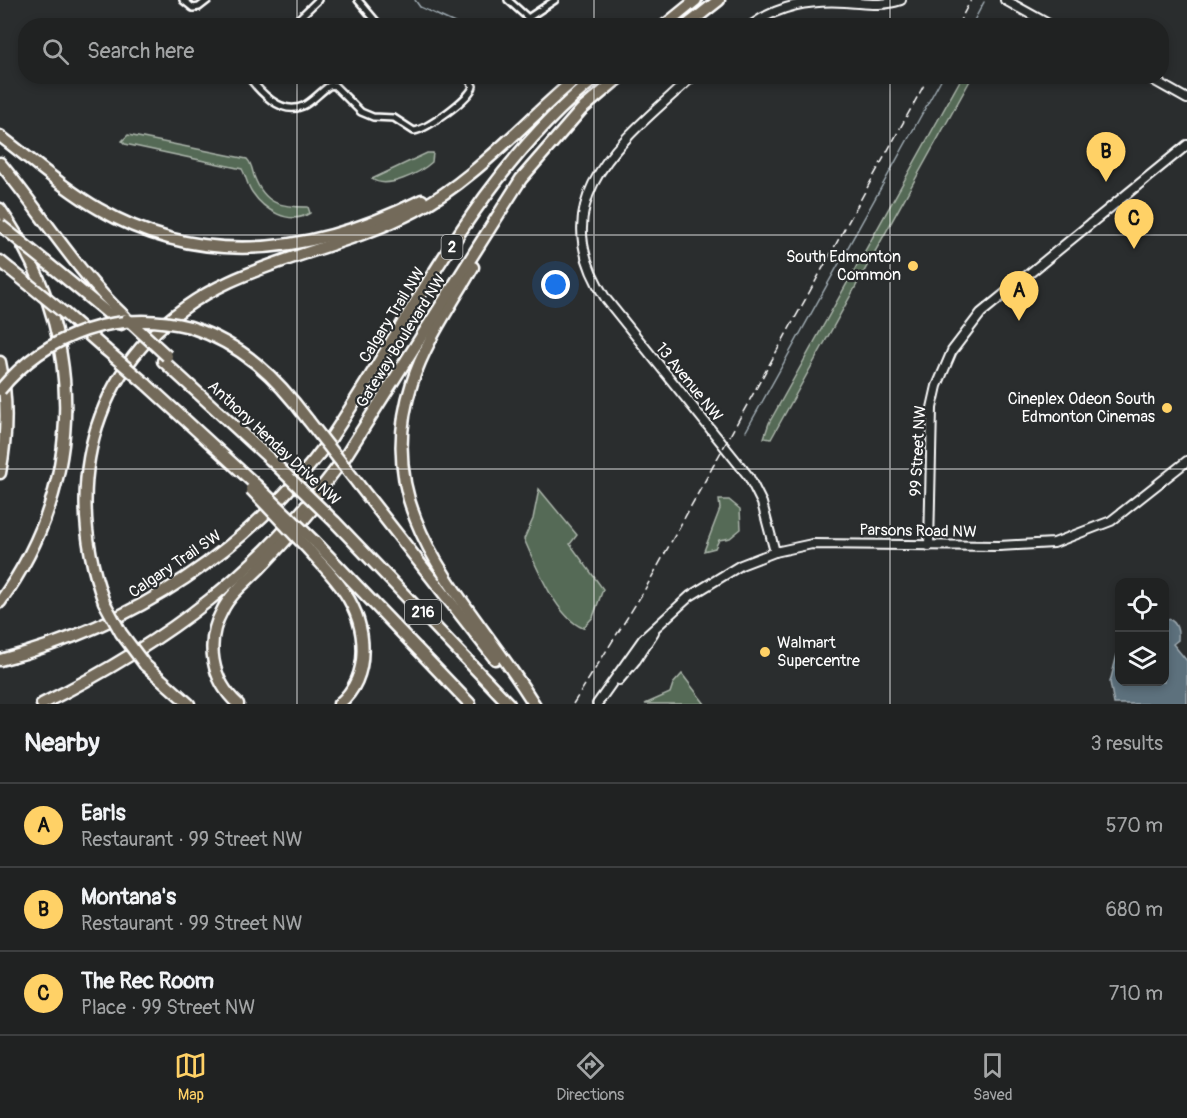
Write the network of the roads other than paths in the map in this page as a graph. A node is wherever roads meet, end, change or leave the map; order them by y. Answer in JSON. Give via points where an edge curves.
{"nodes":[{"id":1,"x":183,"y":0,"type":"edge"},
{"id":2,"x":208,"y":0,"type":"edge"},
{"id":3,"x":318,"y":0,"type":"edge"},
{"id":4,"x":358,"y":0,"type":"edge"},
{"id":5,"x":508,"y":0,"type":"edge"},
{"id":6,"x":555,"y":0,"type":"edge"},
{"id":7,"x":696,"y":0,"type":"edge"},
{"id":8,"x":719,"y":0,"type":"edge"},
{"id":9,"x":901,"y":0,"type":"edge"},
{"id":10,"x":1005,"y":0,"type":"edge"},
{"id":11,"x":863,"y":1,"type":"edge"},
{"id":12,"x":299,"y":18,"type":"edge"},
{"id":13,"x":373,"y":18,"type":"edge"},
{"id":14,"x":674,"y":18,"type":"edge"},
{"id":15,"x":696,"y":18,"type":"edge"},
{"id":16,"x":763,"y":18,"type":"edge"},
{"id":17,"x":1038,"y":18,"type":"edge"},
{"id":18,"x":255,"y":84,"type":"edge"},
{"id":19,"x":471,"y":84,"type":"edge"},
{"id":20,"x":570,"y":84,"type":"edge"},
{"id":21,"x":589,"y":84,"type":"edge"},
{"id":22,"x":612,"y":84,"type":"edge"},
{"id":23,"x":684,"y":84,"type":"edge"},
{"id":24,"x":1160,"y":84,"type":"edge"},
{"id":25,"x":1187,"y":99,"type":"edge"},
{"id":26,"x":0,"y":136,"type":"edge"},
{"id":27,"x":1187,"y":145,"type":"edge"},
{"id":28,"x":0,"y":163,"type":"edge"},
{"id":29,"x":454,"y":185,"type":"junction"},
{"id":30,"x":506,"y":202,"type":"junction"},
{"id":31,"x":0,"y":209,"type":"edge"},
{"id":32,"x":0,"y":225,"type":"edge"},
{"id":33,"x":0,"y":261,"type":"edge"},
{"id":34,"x":123,"y":320,"type":"junction"},
{"id":35,"x":0,"y":362,"type":"edge"},
{"id":36,"x":0,"y":390,"type":"edge"},
{"id":37,"x":377,"y":408,"type":"junction"},
{"id":38,"x":332,"y":438,"type":"joint"},
{"id":39,"x":1186,"y":463,"type":"edge"},
{"id":40,"x":0,"y":473,"type":"edge"},
{"id":41,"x":312,"y":546,"type":"junction"},
{"id":42,"x":929,"y":546,"type":"junction"},
{"id":43,"x":775,"y":552,"type":"junction"},
{"id":44,"x":0,"y":602,"type":"edge"},
{"id":45,"x":0,"y":660,"type":"edge"},
{"id":46,"x":445,"y":676,"type":"junction"},
{"id":47,"x":42,"y":704,"type":"edge"},
{"id":48,"x":189,"y":704,"type":"edge"},
{"id":49,"x":238,"y":704,"type":"edge"},
{"id":50,"x":339,"y":704,"type":"edge"},
{"id":51,"x":464,"y":704,"type":"edge"},
{"id":52,"x":470,"y":704,"type":"edge"},
{"id":53,"x":508,"y":704,"type":"edge"},
{"id":54,"x":532,"y":704,"type":"edge"},
{"id":55,"x":597,"y":704,"type":"edge"}],
"edges":[{"from":1,"to":2,"type":"street","via":[[194,8]]},
{"from":3,"to":12,"type":"street"},
{"from":4,"to":13,"type":"street"},
{"from":5,"to":6,"type":"street","via":[[528,18]]},
{"from":7,"to":14,"type":"highway"},
{"from":8,"to":15,"type":"highway"},
{"from":9,"to":11,"type":"street","via":[[876,6]]},
{"from":10,"to":17,"type":"street"},
{"from":11,"to":16,"type":"street","via":[[801,3]]},
{"from":18,"to":19,"type":"street","via":[[268,98],[291,108],[302,107],[334,85],[360,112],[394,118],[414,130],[433,122],[468,95]]},
{"from":20,"to":29,"type":"highway"},
{"from":21,"to":38,"type":"highway","name":"Calgary Trail NW","number":"2","via":[[552,116],[489,189]]},
{"from":22,"to":30,"type":"highway","name":"Gateway Boulevard NW","number":"2","via":[[557,135]]},
{"from":23,"to":43,"type":"street","name":"13 Avenue NW","via":[[604,162],[591,188],[583,229],[586,255],[601,292],[749,477],[762,503]]},
{"from":24,"to":25,"type":"street"},
{"from":26,"to":29,"type":"highway","via":[[96,208],[121,221],[148,233],[218,248],[301,243],[378,219]]},
{"from":27,"to":42,"type":"street","name":"99 Street NW","via":[[981,313],[952,351],[932,408]]},
{"from":28,"to":34,"type":"highway"},
{"from":29,"to":48,"type":"highway","bridge":true,"via":[[414,212],[373,230],[227,283],[153,335],[111,391],[86,467],[86,540],[104,602],[121,633],[145,665]]},
{"from":30,"to":37,"type":"highway","name":"Gateway Boulevard NW","number":"2"},
{"from":30,"to":54,"type":"highway","via":[[412,382],[403,425],[402,470],[410,510],[430,555]]},
{"from":31,"to":44,"type":"highway","via":[[34,264],[48,300],[62,358],[66,404],[63,455],[52,503],[34,547]]},
{"from":32,"to":34,"type":"highway","name":"Anthony Henday Drive NW","number":"216","bridge":true},
{"from":33,"to":41,"type":"highway","bridge":true,"via":[[171,405]]},
{"from":34,"to":53,"type":"highway","name":"Anthony Henday Drive NW","number":"216","bridge":true,"via":[[335,522]]},
{"from":35,"to":40,"type":"highway","via":[[6,418]]},
{"from":36,"to":54,"type":"highway","bridge":true,"via":[[35,355],[65,338],[126,321],[190,327],[227,342],[274,378]]},
{"from":37,"to":47,"type":"highway","name":"Gateway Boulevard NW","number":"2","via":[[317,494],[284,531],[210,600],[137,653]]},
{"from":37,"to":49,"type":"highway","via":[[335,480],[222,610],[213,639],[214,668]]},
{"from":38,"to":45,"type":"highway","name":"Calgary Trail SW","number":"2","via":[[267,513],[211,561],[174,586],[76,637]]},
{"from":39,"to":42,"type":"street","name":"Parsons Road NW","via":[[1111,521],[1069,538],[1034,545]]},
{"from":41,"to":46,"type":"highway","number":"216"},
{"from":41,"to":50,"type":"highway","via":[[345,593],[361,630],[363,661],[352,689]]},
{"from":42,"to":43,"type":"street","name":"Parsons Road NW","via":[[812,544]]},
{"from":43,"to":55,"type":"street","name":"Parsons Road NW","via":[[741,565],[701,588],[656,629],[636,660]]},
{"from":46,"to":51,"type":"highway"},
{"from":46,"to":52,"type":"highway","number":"216"}]}
